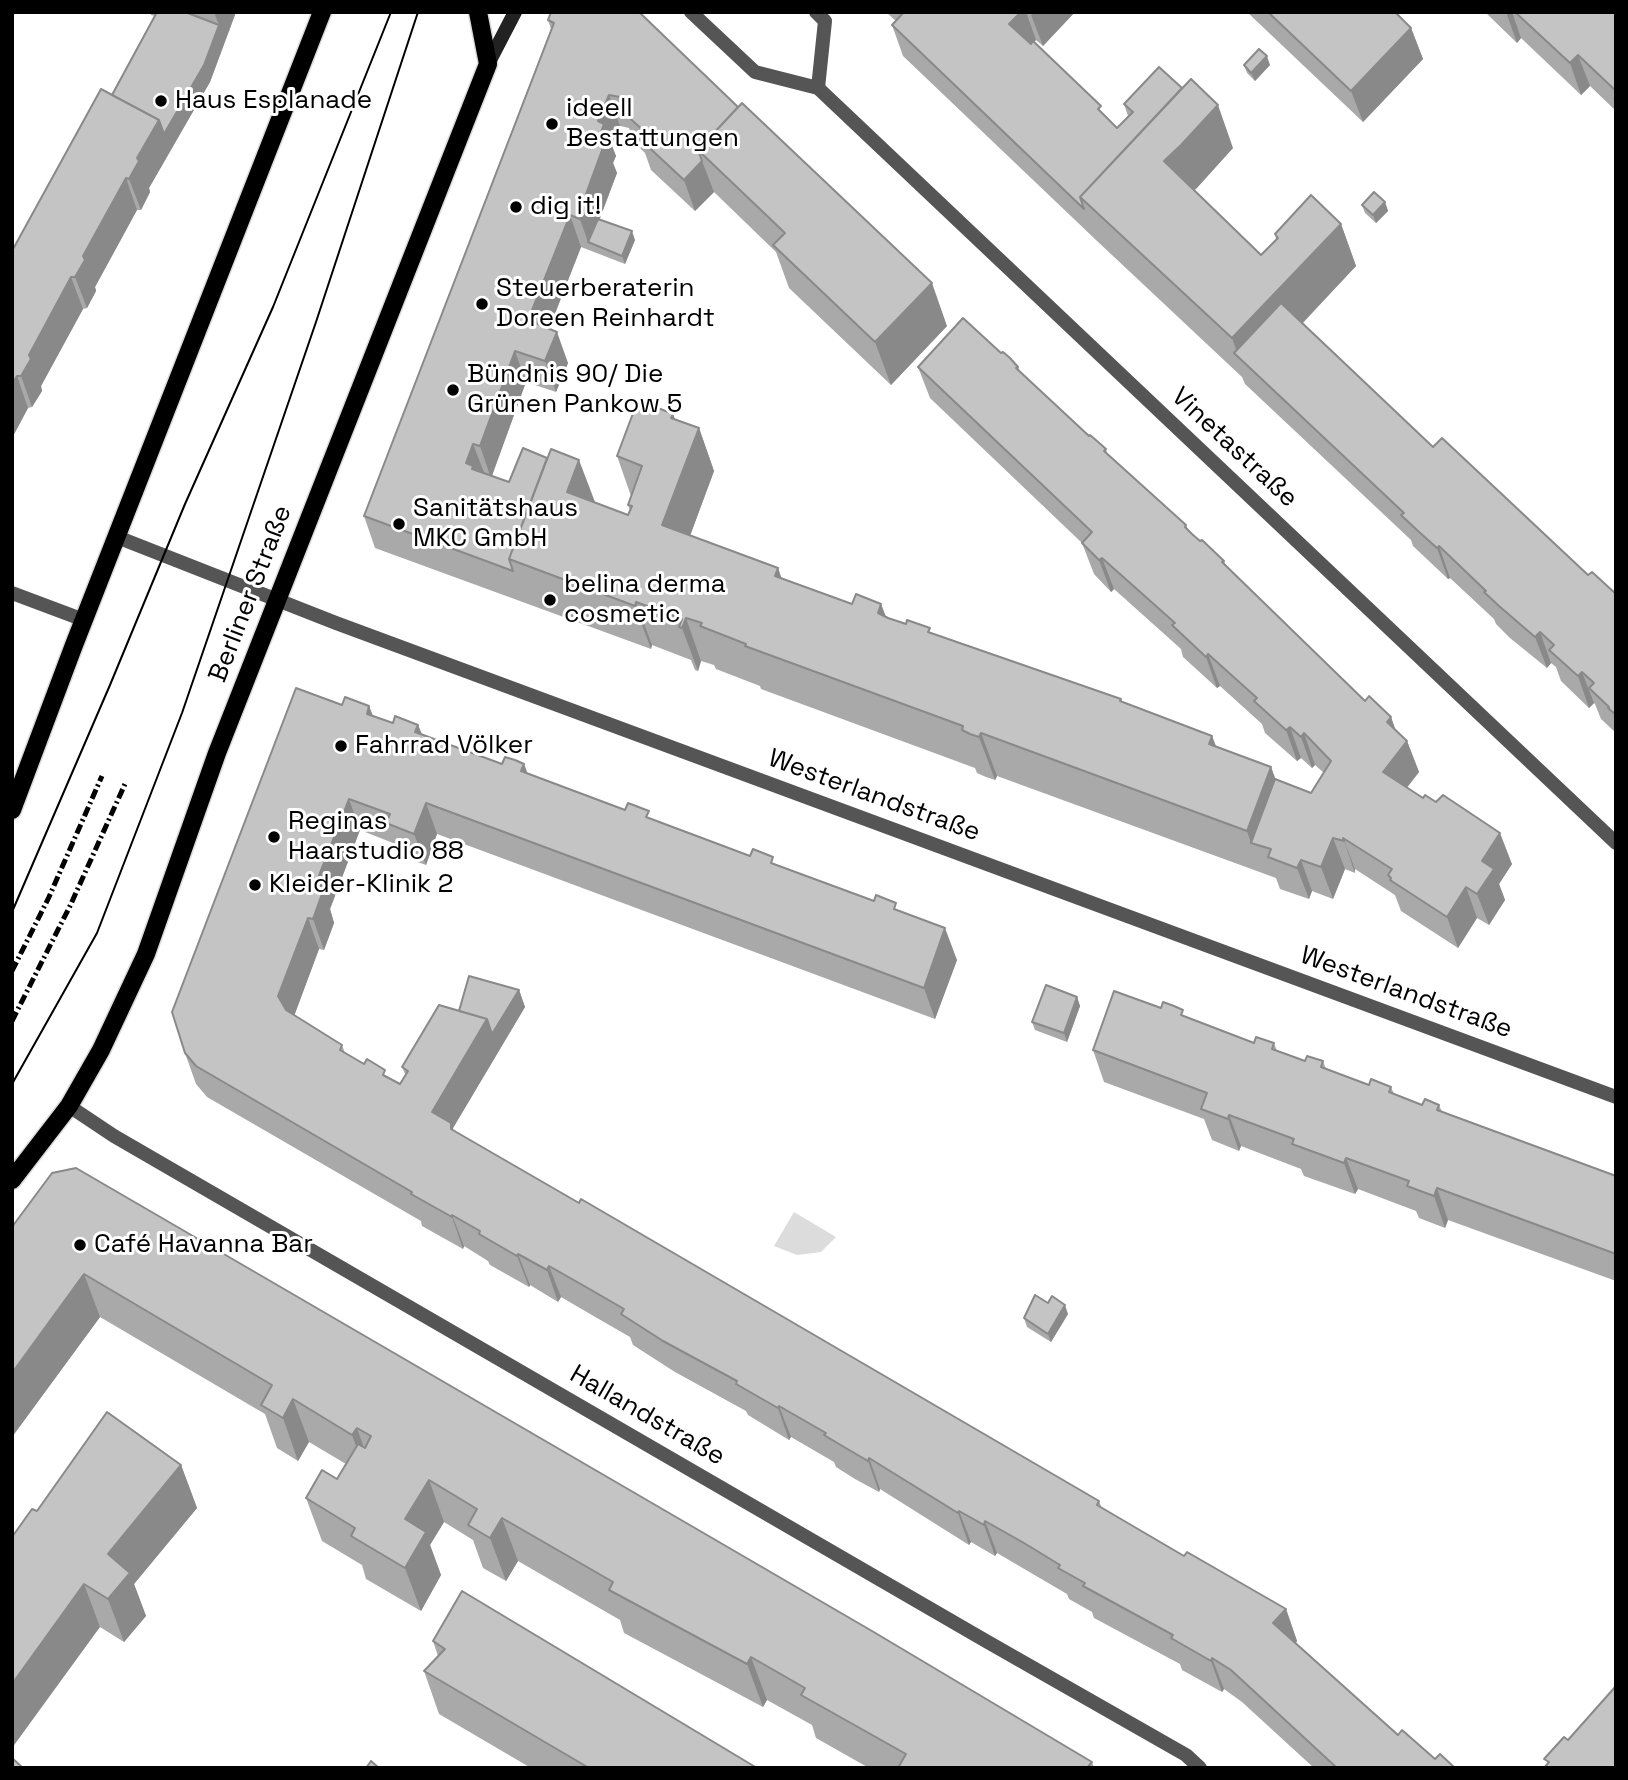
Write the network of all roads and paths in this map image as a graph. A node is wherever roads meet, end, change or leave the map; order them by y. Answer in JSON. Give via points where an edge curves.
{"nodes":[{"id":1,"x":322,"y":12,"type":"edge"},
{"id":2,"x":478,"y":12,"type":"edge"},
{"id":3,"x":515,"y":12,"type":"edge"},
{"id":4,"x":691,"y":12,"type":"edge"},
{"id":5,"x":816,"y":12,"type":"edge"},
{"id":6,"x":488,"y":64,"type":"junction"},
{"id":7,"x":818,"y":88,"type":"junction"},
{"id":8,"x":117,"y":537,"type":"junction"},
{"id":9,"x":12,"y":593,"type":"edge"},
{"id":10,"x":277,"y":600,"type":"junction"},
{"id":11,"x":85,"y":620,"type":"junction"},
{"id":12,"x":12,"y":810,"type":"edge"},
{"id":13,"x":1616,"y":843,"type":"edge"},
{"id":14,"x":1616,"y":1097,"type":"edge"},
{"id":15,"x":69,"y":1106,"type":"junction"},
{"id":16,"x":12,"y":1180,"type":"edge"},
{"id":17,"x":1200,"y":1768,"type":"edge"}],
"edges":[{"from":1,"to":8,"type":"main road"},
{"from":2,"to":6,"type":"main road"},
{"from":3,"to":6,"type":"main road","name":"Berliner Straße"},
{"from":4,"to":7,"type":"street","name":"Vinetastraße","via":[[755,72]]},
{"from":5,"to":7,"type":"street","via":[[825,21]]},
{"from":6,"to":10,"type":"main road","name":"Berliner Straße"},
{"from":7,"to":13,"type":"street","name":"Vinetastraße"},
{"from":8,"to":10,"type":"street","name":"Westerlandstraße"},
{"from":8,"to":11,"type":"main road"},
{"from":9,"to":11,"type":"street"},
{"from":10,"to":14,"type":"street","name":"Westerlandstraße"},
{"from":10,"to":15,"type":"main road","name":"Berliner Straße","via":[[146,954],[102,1050]]},
{"from":11,"to":12,"type":"main road"},
{"from":15,"to":16,"type":"main road","name":"Berliner Straße"},
{"from":15,"to":17,"type":"street","name":"Hallandstraße","via":[[1186,1755]]}]}
